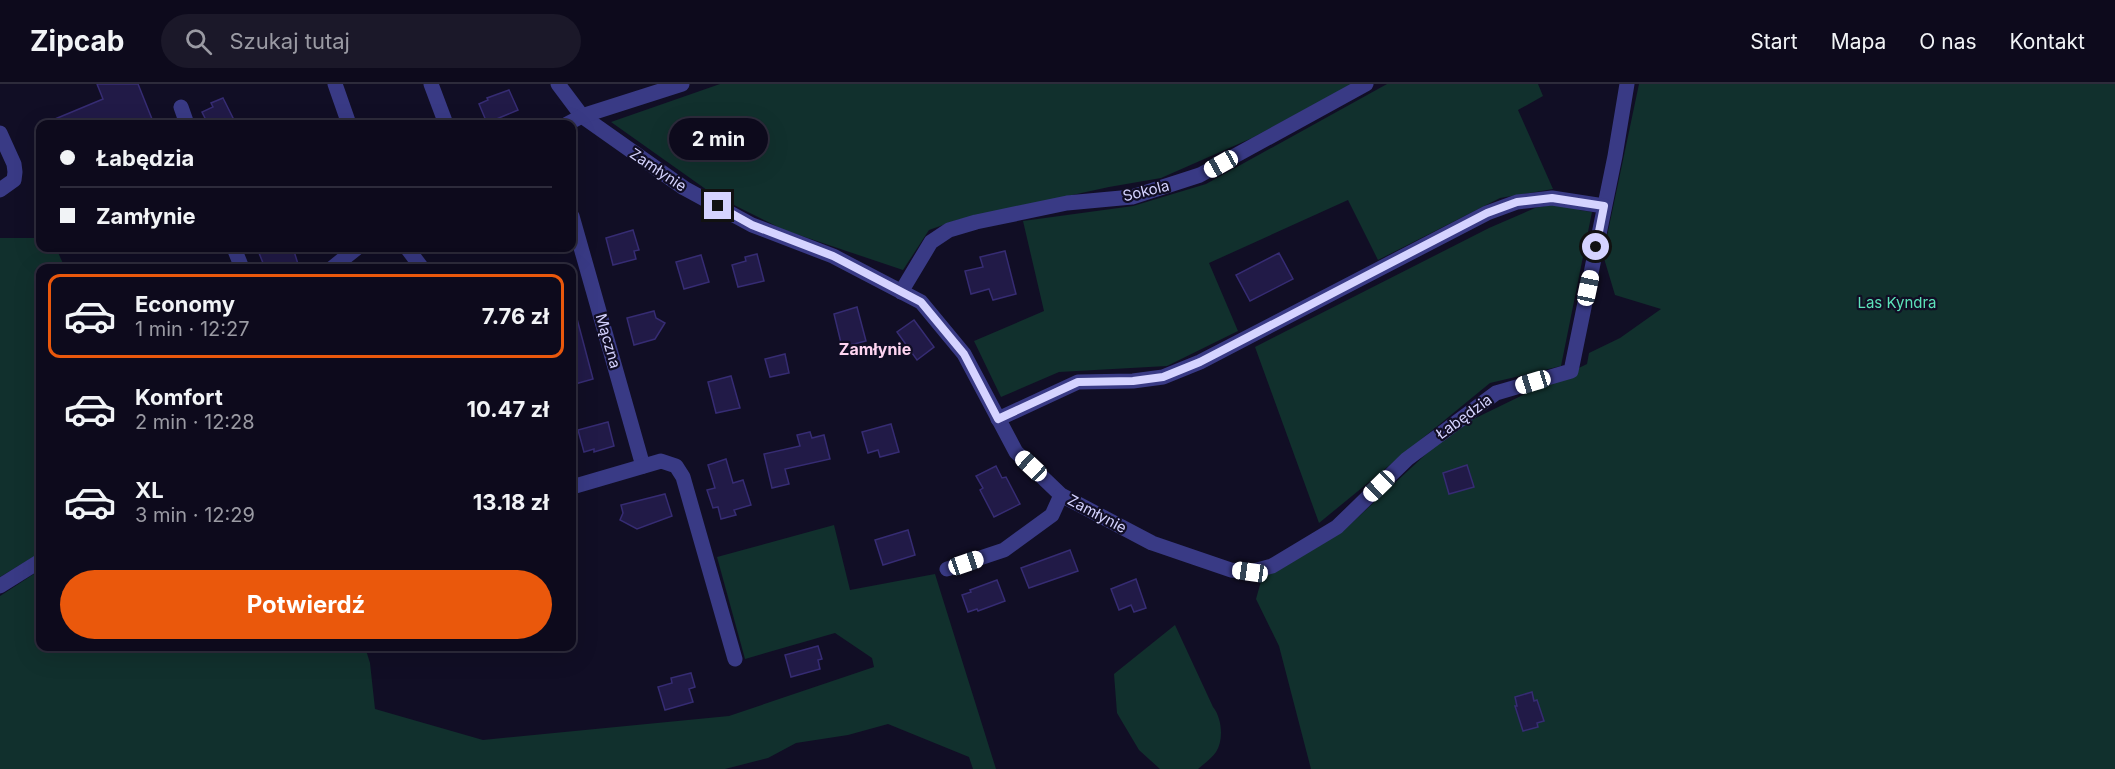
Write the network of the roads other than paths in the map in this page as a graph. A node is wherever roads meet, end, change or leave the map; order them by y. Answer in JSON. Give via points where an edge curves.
{"nodes":[{"id":1,"x":335,"y":84,"type":"edge"},
{"id":2,"x":431,"y":84,"type":"edge"},
{"id":3,"x":558,"y":84,"type":"edge"},
{"id":4,"x":682,"y":84,"type":"edge"},
{"id":5,"x":1366,"y":84,"type":"edge"},
{"id":6,"x":1627,"y":84,"type":"edge"},
{"id":7,"x":181,"y":107,"type":"dead end"},
{"id":8,"x":582,"y":116,"type":"junction"},
{"id":9,"x":186,"y":120,"type":"edge"},
{"id":10,"x":348,"y":120,"type":"edge"},
{"id":11,"x":444,"y":120,"type":"edge"},
{"id":12,"x":574,"y":120,"type":"edge"},
{"id":13,"x":0,"y":133,"type":"edge"},
{"id":14,"x":0,"y":190,"type":"edge"},
{"id":15,"x":1604,"y":206,"type":"junction"},
{"id":16,"x":576,"y":230,"type":"edge"},
{"id":17,"x":352,"y":252,"type":"edge"},
{"id":18,"x":409,"y":252,"type":"edge"},
{"id":19,"x":337,"y":264,"type":"edge"},
{"id":20,"x":419,"y":264,"type":"edge"},
{"id":21,"x":901,"y":292,"type":"junction"},
{"id":22,"x":998,"y":419,"type":"junction"},
{"id":23,"x":643,"y":466,"type":"junction"},
{"id":24,"x":576,"y":487,"type":"edge"},
{"id":25,"x":1061,"y":495,"type":"junction"},
{"id":26,"x":36,"y":564,"type":"edge"},
{"id":27,"x":947,"y":569,"type":"dead end"},
{"id":28,"x":1250,"y":572,"type":"joint"},
{"id":29,"x":0,"y":586,"type":"edge"},
{"id":30,"x":735,"y":659,"type":"dead end"}],
"edges":[{"from":1,"to":10,"type":"street"},
{"from":2,"to":11,"type":"street"},
{"from":3,"to":8,"type":"street","name":"Zamłynie"},
{"from":4,"to":8,"type":"street"},
{"from":5,"to":21,"type":"street","name":"Sokola","via":[[1200,175],[1132,197],[1067,203],[949,230],[931,242]]},
{"from":6,"to":15,"type":"street","name":"Łabędzia"},
{"from":7,"to":9,"type":"street"},
{"from":8,"to":12,"type":"street"},
{"from":8,"to":21,"type":"street","name":"Zamłynie","via":[[693,193],[752,225],[833,256]]},
{"from":13,"to":14,"type":"street","via":[[15,172],[14,180]]},
{"from":15,"to":22,"type":"street","via":[[1552,198],[1517,202],[1487,213],[1200,362],[1163,377],[1078,382]]},
{"from":15,"to":28,"type":"street","name":"Łabędzia","via":[[1571,370],[1496,393],[1407,459],[1337,526],[1272,566]]},
{"from":16,"to":23,"type":"street","name":"Mączna"},
{"from":17,"to":19,"type":"street"},
{"from":18,"to":20,"type":"street"},
{"from":21,"to":22,"type":"street","name":"Zamłynie","via":[[921,302],[964,354]]},
{"from":22,"to":25,"type":"street","name":"Zamłynie","via":[[1016,452]]},
{"from":23,"to":24,"type":"street"},
{"from":23,"to":30,"type":"street","via":[[661,461],[675,466],[683,477]]},
{"from":25,"to":27,"type":"street","via":[[1052,515],[1004,550]]},
{"from":25,"to":28,"type":"street","name":"Zamłynie","via":[[1152,543],[1231,570]]},
{"from":26,"to":29,"type":"street"}]}
